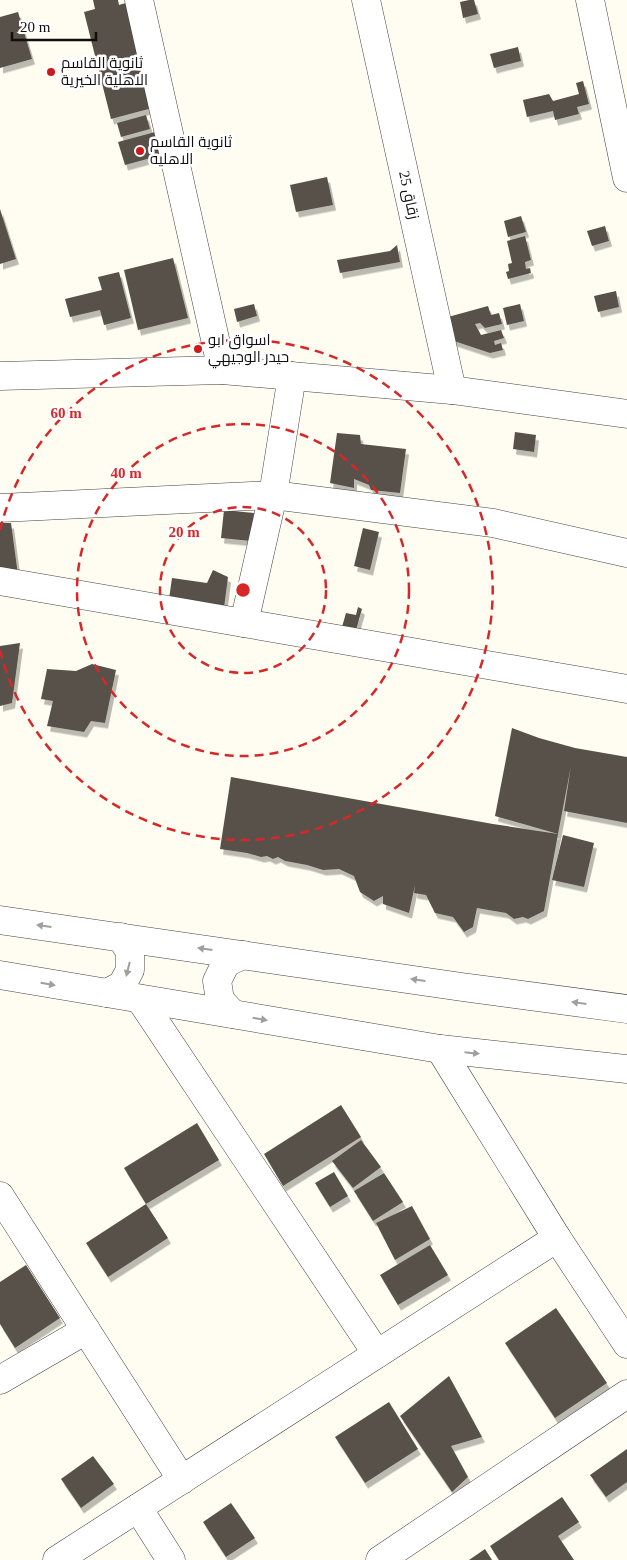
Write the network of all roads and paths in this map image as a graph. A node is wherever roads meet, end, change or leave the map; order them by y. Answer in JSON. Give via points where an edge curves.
{"nodes":[{"id":1,"x":139,"y":0,"type":"edge"},
{"id":2,"x":366,"y":0,"type":"edge"},
{"id":3,"x":590,"y":0,"type":"edge"},
{"id":4,"x":627,"y":178,"type":"edge"},
{"id":5,"x":222,"y":370,"type":"junction"},
{"id":6,"x":0,"y":376,"type":"edge"},
{"id":7,"x":292,"y":376,"type":"junction"},
{"id":8,"x":452,"y":390,"type":"junction"},
{"id":9,"x":627,"y":414,"type":"edge"},
{"id":10,"x":273,"y":495,"type":"junction"},
{"id":11,"x":0,"y":508,"type":"edge"},
{"id":12,"x":627,"y":553,"type":"edge"},
{"id":13,"x":0,"y":580,"type":"edge"},
{"id":14,"x":244,"y":623,"type":"junction"},
{"id":15,"x":627,"y":689,"type":"edge"},
{"id":16,"x":0,"y":920,"type":"edge"},
{"id":17,"x":121,"y":937,"type":"junction"},
{"id":18,"x":244,"y":955,"type":"junction"},
{"id":19,"x":0,"y":975,"type":"edge"},
{"id":20,"x":107,"y":994,"type":"junction"},
{"id":21,"x":140,"y":999,"type":"junction"},
{"id":22,"x":627,"y":1009,"type":"edge"},
{"id":23,"x":233,"y":1014,"type":"junction"},
{"id":24,"x":440,"y":1049,"type":"junction"},
{"id":25,"x":627,"y":1069,"type":"edge"},
{"id":26,"x":0,"y":1196,"type":"edge"},
{"id":27,"x":557,"y":1238,"type":"junction"},
{"id":28,"x":86,"y":1330,"type":"junction"},
{"id":29,"x":627,"y":1344,"type":"edge"},
{"id":30,"x":377,"y":1354,"type":"junction"},
{"id":31,"x":0,"y":1380,"type":"edge"},
{"id":32,"x":627,"y":1394,"type":"edge"},
{"id":33,"x":182,"y":1480,"type":"junction"},
{"id":34,"x":138,"y":1508,"type":"junction"},
{"id":35,"x":57,"y":1560,"type":"edge"},
{"id":36,"x":171,"y":1560,"type":"edge"},
{"id":37,"x":380,"y":1560,"type":"edge"}],
"edges":[{"from":1,"to":5,"type":"street"},
{"from":2,"to":8,"type":"street","name":"زقاق 25"},
{"from":3,"to":4,"type":"street"},
{"from":5,"to":6,"type":"street"},
{"from":5,"to":7,"type":"street"},
{"from":7,"to":8,"type":"street"},
{"from":7,"to":10,"type":"street"},
{"from":8,"to":9,"type":"street"},
{"from":10,"to":11,"type":"street"},
{"from":10,"to":12,"type":"street","via":[[493,523]]},
{"from":10,"to":14,"type":"street"},
{"from":13,"to":14,"type":"street"},
{"from":14,"to":15,"type":"street"},
{"from":17,"to":16,"type":"street","one_way":true},
{"from":18,"to":17,"type":"street","one_way":true},
{"from":17,"to":20,"type":"street","one_way":true,"via":[[130,952],[130,970],[122,985]]},
{"from":22,"to":18,"type":"street","one_way":true},
{"from":18,"to":23,"type":"street","via":[[226,963],[217,981],[220,1000]]},
{"from":19,"to":20,"type":"street","one_way":true},
{"from":20,"to":21,"type":"street"},
{"from":21,"to":23,"type":"street"},
{"from":21,"to":30,"type":"street"},
{"from":23,"to":24,"type":"street","one_way":true},
{"from":24,"to":25,"type":"street","one_way":true},
{"from":24,"to":27,"type":"street"},
{"from":26,"to":28,"type":"street"},
{"from":27,"to":29,"type":"street"},
{"from":27,"to":30,"type":"street"},
{"from":28,"to":31,"type":"street"},
{"from":28,"to":33,"type":"street"},
{"from":30,"to":33,"type":"street"},
{"from":32,"to":37,"type":"street"},
{"from":33,"to":34,"type":"street"},
{"from":34,"to":35,"type":"street"},
{"from":34,"to":36,"type":"street"}]}
